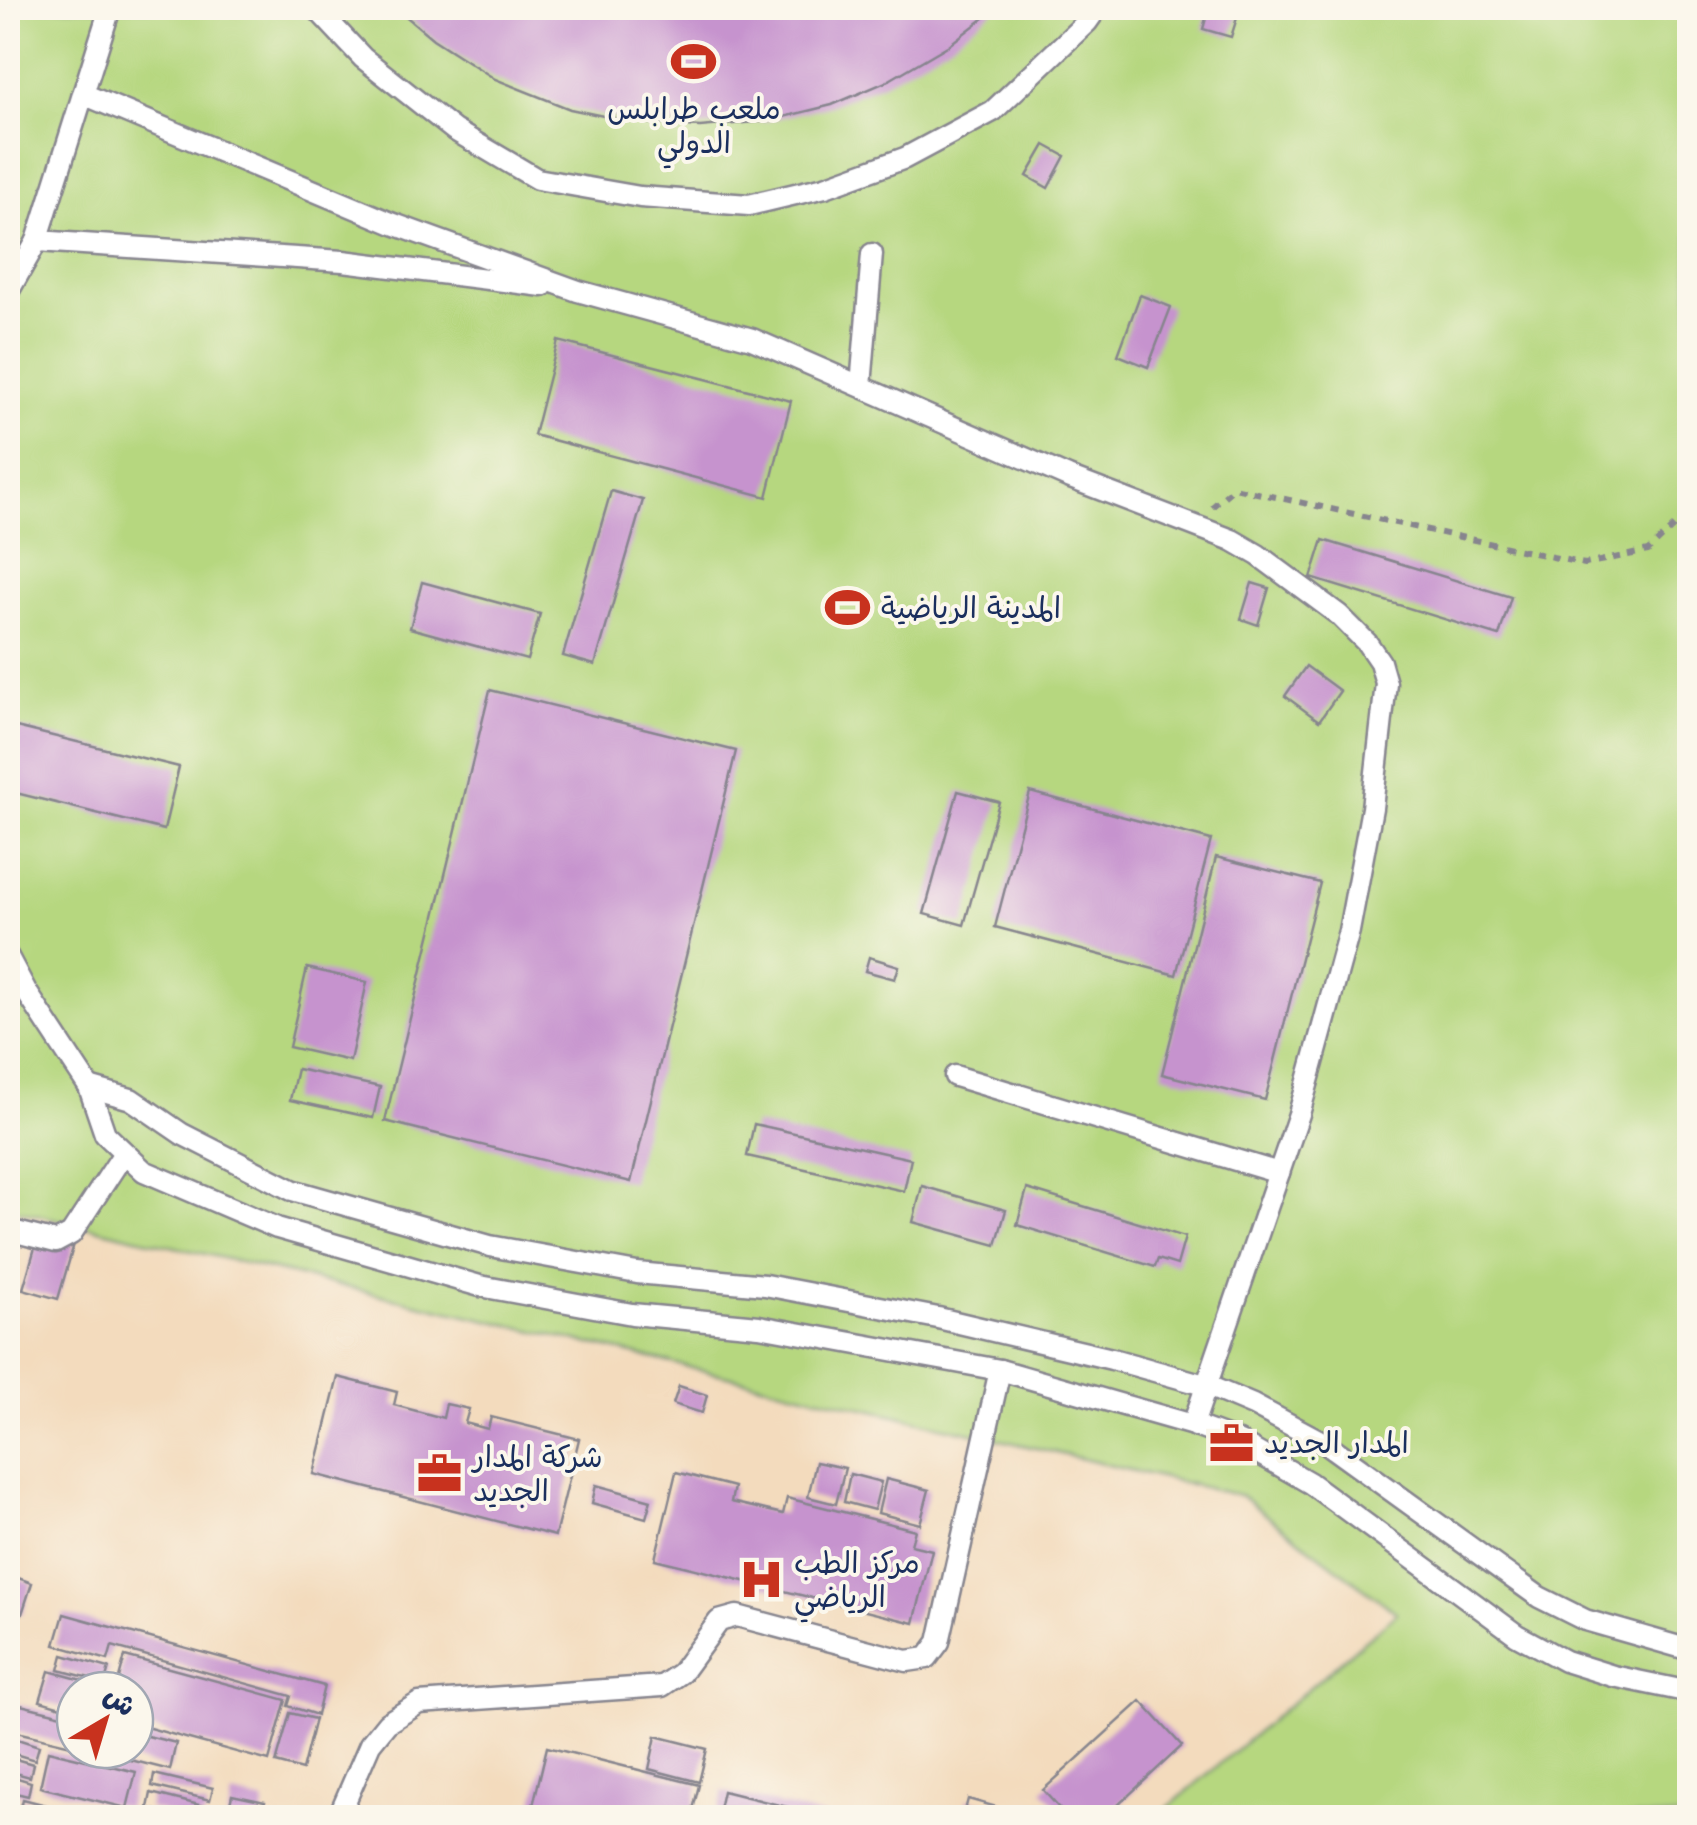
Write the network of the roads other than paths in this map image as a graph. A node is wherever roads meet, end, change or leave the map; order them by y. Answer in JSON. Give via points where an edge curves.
{"nodes":[{"id":1,"x":110,"y":8,"type":"edge"},
{"id":2,"x":316,"y":8,"type":"edge"},
{"id":3,"x":1096,"y":8,"type":"edge"},
{"id":4,"x":83,"y":94,"type":"junction"},
{"id":5,"x":37,"y":241,"type":"junction"},
{"id":6,"x":872,"y":254,"type":"dead end"},
{"id":7,"x":578,"y":291,"type":"junction"},
{"id":8,"x":8,"y":292,"type":"edge"},
{"id":9,"x":861,"y":386,"type":"junction"},
{"id":10,"x":8,"y":957,"type":"edge"},
{"id":11,"x":954,"y":1076,"type":"dead end"},
{"id":12,"x":89,"y":1087,"type":"junction"},
{"id":13,"x":124,"y":1153,"type":"junction"},
{"id":14,"x":1279,"y":1174,"type":"junction"},
{"id":15,"x":8,"y":1230,"type":"edge"},
{"id":16,"x":1000,"y":1370,"type":"junction"},
{"id":17,"x":1208,"y":1386,"type":"junction"},
{"id":18,"x":1193,"y":1425,"type":"junction"},
{"id":19,"x":1690,"y":1650,"type":"edge"},
{"id":20,"x":1690,"y":1692,"type":"edge"},
{"id":21,"x":338,"y":1818,"type":"edge"}],
"edges":[{"from":1,"to":4,"type":"lane"},
{"from":2,"to":3,"type":"lane","via":[[363,58],[454,130],[537,179],[640,197],[748,205],[904,158],[993,112]]},
{"from":4,"to":5,"type":"lane"},
{"from":4,"to":7,"type":"lane","via":[[391,223]]},
{"from":5,"to":7,"type":"lane","via":[[343,261]]},
{"from":5,"to":8,"type":"lane"},
{"from":6,"to":9,"type":"lane"},
{"from":7,"to":9,"type":"lane","via":[[752,339]]},
{"from":9,"to":14,"type":"lane","via":[[1258,555],[1339,615],[1380,662],[1386,683],[1372,808],[1349,931]]},
{"from":10,"to":12,"type":"lane"},
{"from":11,"to":14,"type":"lane"},
{"from":12,"to":13,"type":"lane","via":[[104,1134]]},
{"from":12,"to":17,"type":"lane","via":[[131,1099],[182,1134],[292,1190],[490,1246],[638,1273],[765,1285],[938,1318]]},
{"from":13,"to":15,"type":"lane","via":[[71,1234],[56,1242]]},
{"from":13,"to":16,"type":"lane","via":[[144,1171],[277,1228],[480,1286],[632,1314],[759,1326]]},
{"from":14,"to":17,"type":"lane"},
{"from":16,"to":18,"type":"lane"},
{"from":16,"to":21,"type":"lane","via":[[939,1642],[928,1658],[907,1661],[737,1616],[719,1622],[681,1673],[662,1686],[420,1703],[387,1722],[370,1744]]},
{"from":17,"to":18,"type":"lane"},
{"from":17,"to":19,"type":"lane","via":[[1328,1445],[1539,1597],[1586,1620]]},
{"from":18,"to":20,"type":"lane","via":[[1296,1474],[1517,1635],[1566,1661]]}]}
